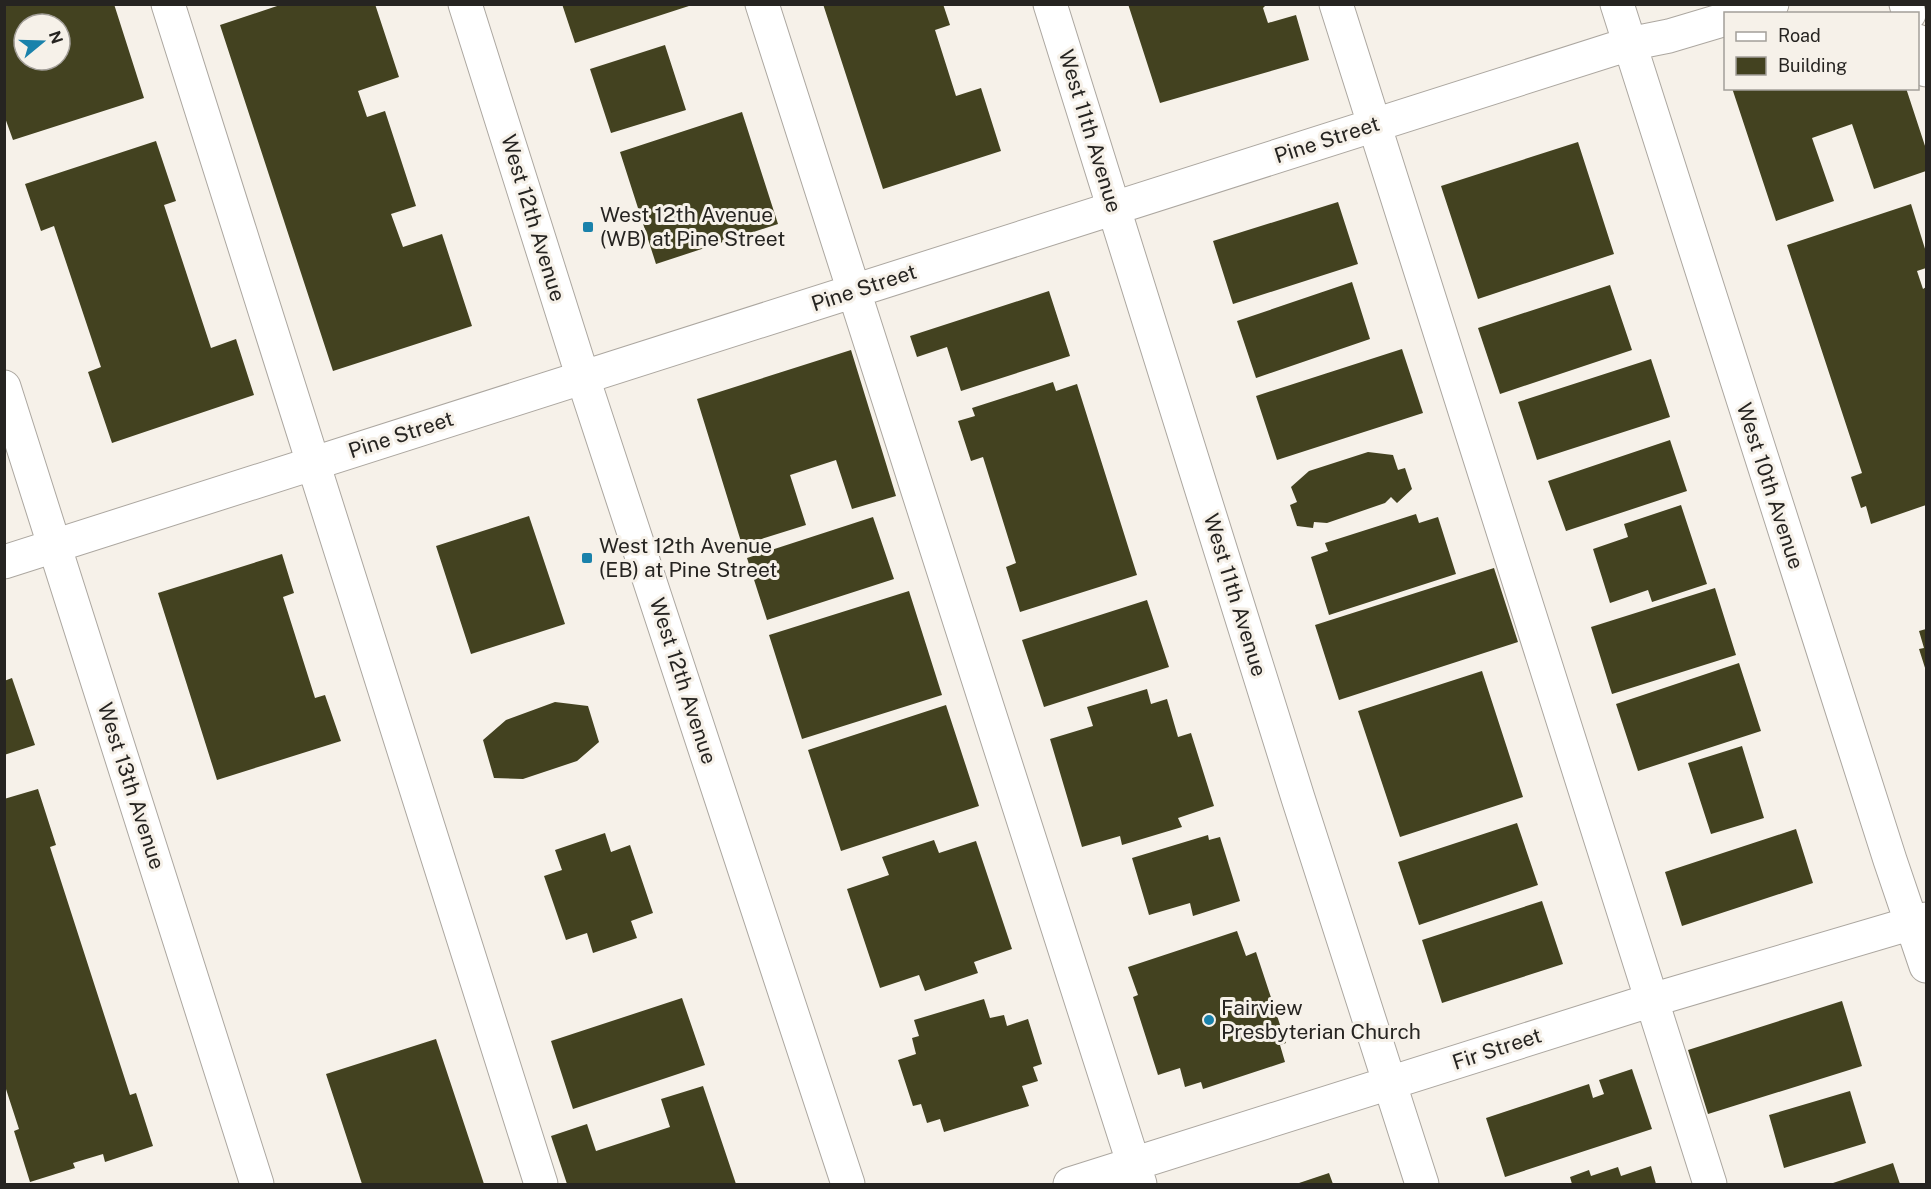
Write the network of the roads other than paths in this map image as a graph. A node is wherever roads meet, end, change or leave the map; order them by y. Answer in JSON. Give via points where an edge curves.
{"nodes":[{"id":1,"x":168,"y":4,"type":"edge"},
{"id":2,"x":465,"y":4,"type":"edge"},
{"id":3,"x":762,"y":4,"type":"edge"},
{"id":4,"x":1050,"y":4,"type":"edge"},
{"id":5,"x":1336,"y":4,"type":"edge"},
{"id":6,"x":1617,"y":4,"type":"edge"},
{"id":7,"x":1772,"y":4,"type":"edge"},
{"id":8,"x":1749,"y":12,"type":"edge"},
{"id":9,"x":1724,"y":19,"type":"edge"},
{"id":10,"x":1629,"y":44,"type":"junction"},
{"id":11,"x":1919,"y":47,"type":"edge"},
{"id":12,"x":1926,"y":70,"type":"edge"},
{"id":13,"x":1375,"y":125,"type":"junction"},
{"id":14,"x":1114,"y":209,"type":"junction"},
{"id":15,"x":853,"y":291,"type":"junction"},
{"id":16,"x":583,"y":378,"type":"junction"},
{"id":17,"x":4,"y":387,"type":"edge"},
{"id":18,"x":313,"y":463,"type":"junction"},
{"id":19,"x":55,"y":545,"type":"junction"},
{"id":20,"x":4,"y":562,"type":"edge"},
{"id":21,"x":1919,"y":921,"type":"edge"},
{"id":22,"x":1926,"y":966,"type":"edge"},
{"id":23,"x":1652,"y":1000,"type":"junction"},
{"id":24,"x":1390,"y":1083,"type":"junction"},
{"id":25,"x":1137,"y":1175,"type":"edge"},
{"id":26,"x":257,"y":1185,"type":"edge"},
{"id":27,"x":541,"y":1185,"type":"edge"},
{"id":28,"x":848,"y":1185,"type":"edge"},
{"id":29,"x":1070,"y":1185,"type":"edge"},
{"id":30,"x":1422,"y":1185,"type":"edge"},
{"id":31,"x":1710,"y":1185,"type":"edge"}],
"edges":[{"from":1,"to":18,"type":"street"},
{"from":2,"to":16,"type":"street","name":"West 12th Avenue"},
{"from":3,"to":15,"type":"street"},
{"from":4,"to":14,"type":"street","name":"West 11th Avenue"},
{"from":5,"to":13,"type":"street"},
{"from":6,"to":10,"type":"street","name":"West 10th Avenue"},
{"from":7,"to":8,"type":"street"},
{"from":9,"to":10,"type":"street","name":"Pine Street"},
{"from":10,"to":13,"type":"street","name":"Pine Street"},
{"from":10,"to":21,"type":"street","name":"West 10th Avenue","via":[[1890,860]]},
{"from":11,"to":12,"type":"street"},
{"from":13,"to":14,"type":"street","name":"Pine Street"},
{"from":13,"to":23,"type":"street"},
{"from":14,"to":15,"type":"street","name":"Pine Street"},
{"from":14,"to":24,"type":"street","name":"West 11th Avenue"},
{"from":15,"to":16,"type":"street","name":"Pine Street"},
{"from":15,"to":25,"type":"street"},
{"from":16,"to":18,"type":"street","name":"Pine Street"},
{"from":16,"to":28,"type":"street","name":"West 12th Avenue"},
{"from":17,"to":19,"type":"street","name":"West 13th Avenue"},
{"from":18,"to":19,"type":"street","name":"Pine Street"},
{"from":18,"to":27,"type":"street"},
{"from":19,"to":20,"type":"street","name":"Pine Street"},
{"from":19,"to":26,"type":"street","name":"West 13th Avenue"},
{"from":21,"to":22,"type":"street","name":"West 10th Avenue"},
{"from":21,"to":23,"type":"street","name":"Fir Street"},
{"from":23,"to":24,"type":"street","name":"Fir Street"},
{"from":23,"to":31,"type":"street"},
{"from":24,"to":25,"type":"street","name":"Fir Street"},
{"from":24,"to":30,"type":"street","name":"West 11th Avenue"},
{"from":25,"to":29,"type":"street","name":"Fir Street"}]}
